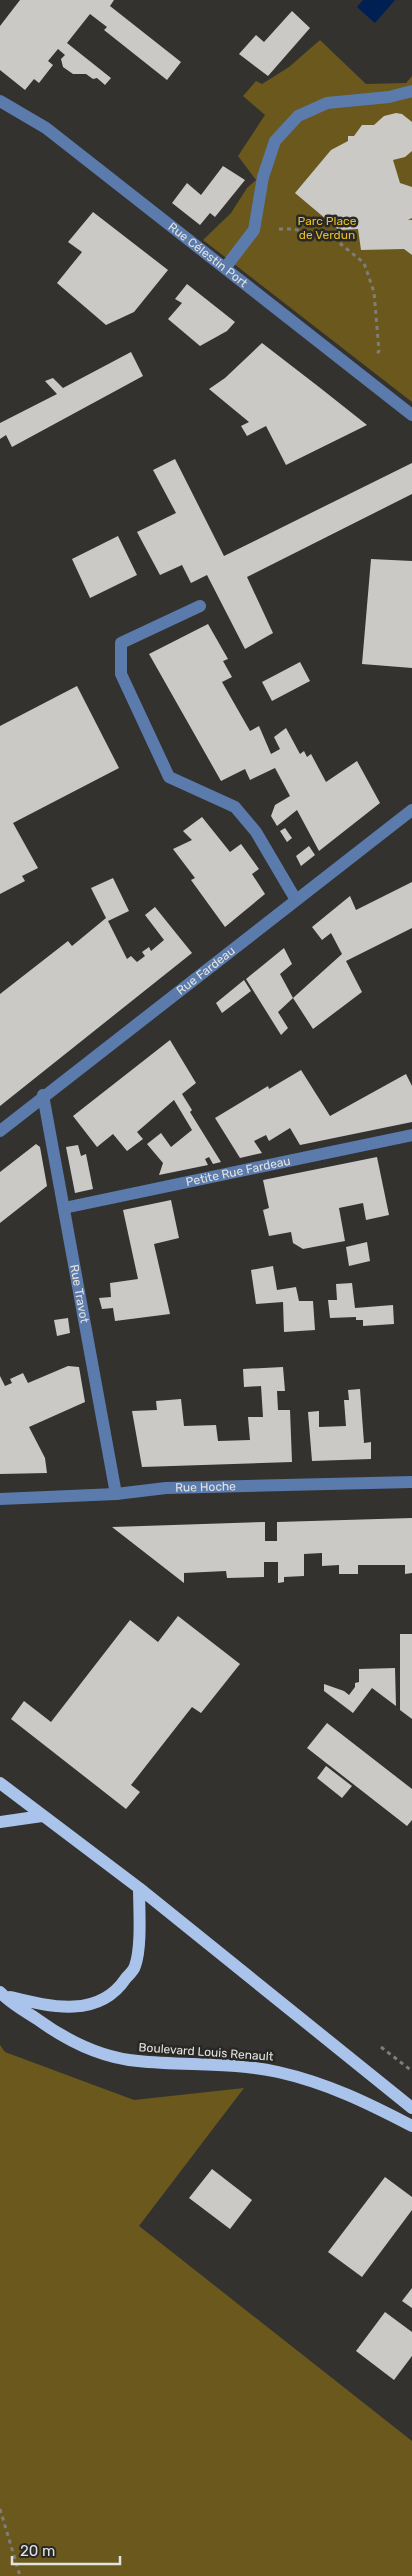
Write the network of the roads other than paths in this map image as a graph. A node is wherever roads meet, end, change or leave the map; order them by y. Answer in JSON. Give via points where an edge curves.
{"nodes":[{"id":1,"x":412,"y":91,"type":"edge"},
{"id":2,"x":0,"y":102,"type":"edge"},
{"id":3,"x":225,"y":268,"type":"junction"},
{"id":4,"x":412,"y":415,"type":"edge"},
{"id":5,"x":200,"y":606,"type":"dead end"},
{"id":6,"x":412,"y":810,"type":"edge"},
{"id":7,"x":296,"y":900,"type":"junction"},
{"id":8,"x":43,"y":1096,"type":"junction"},
{"id":9,"x":0,"y":1130,"type":"edge"},
{"id":10,"x":412,"y":1135,"type":"edge"},
{"id":11,"x":64,"y":1208,"type":"junction"},
{"id":12,"x":412,"y":1482,"type":"edge"},
{"id":13,"x":116,"y":1494,"type":"junction"},
{"id":14,"x":0,"y":1499,"type":"edge"},
{"id":15,"x":0,"y":1783,"type":"edge"},
{"id":16,"x":42,"y":1816,"type":"junction"},
{"id":17,"x":0,"y":1822,"type":"edge"},
{"id":18,"x":139,"y":1888,"type":"junction"},
{"id":19,"x":1,"y":1994,"type":"edge"},
{"id":20,"x":412,"y":2108,"type":"edge"},
{"id":21,"x":412,"y":2126,"type":"edge"}],
"edges":[{"from":1,"to":3,"type":"street","via":[[389,97],[327,103],[298,116],[275,140],[264,176],[254,230]]},
{"from":2,"to":3,"type":"street","name":"Rue Célestin Port","via":[[46,128]]},
{"from":3,"to":4,"type":"street","name":"Rue Célestin Port"},
{"from":5,"to":7,"type":"street","via":[[121,643],[121,674],[169,776],[235,807],[256,832]]},
{"from":6,"to":7,"type":"street","name":"Rue Fardeau"},
{"from":7,"to":8,"type":"street","name":"Rue Fardeau"},
{"from":8,"to":9,"type":"street","name":"Rue Fardeau"},
{"from":8,"to":11,"type":"street","name":"Rue Travot"},
{"from":10,"to":11,"type":"street","name":"Petite Rue Fardeau"},
{"from":11,"to":13,"type":"street","name":"Rue Travot"},
{"from":12,"to":13,"type":"street","name":"Rue Hoche","via":[[166,1488]]},
{"from":13,"to":14,"type":"street","name":"Rue Hoche"},
{"from":15,"to":16,"type":"main road"},
{"from":16,"to":17,"type":"main road"},
{"from":16,"to":18,"type":"main road"},
{"from":18,"to":19,"type":"main road","name":"Boulevard Louis Renault","via":[[135,1966],[118,1992],[79,2008],[46,2006]]},
{"from":18,"to":20,"type":"main road"},
{"from":19,"to":21,"type":"main road","name":"Boulevard Louis Renault","via":[[68,2038],[104,2054],[136,2061],[250,2067],[277,2072],[318,2082],[354,2096]]}]}
